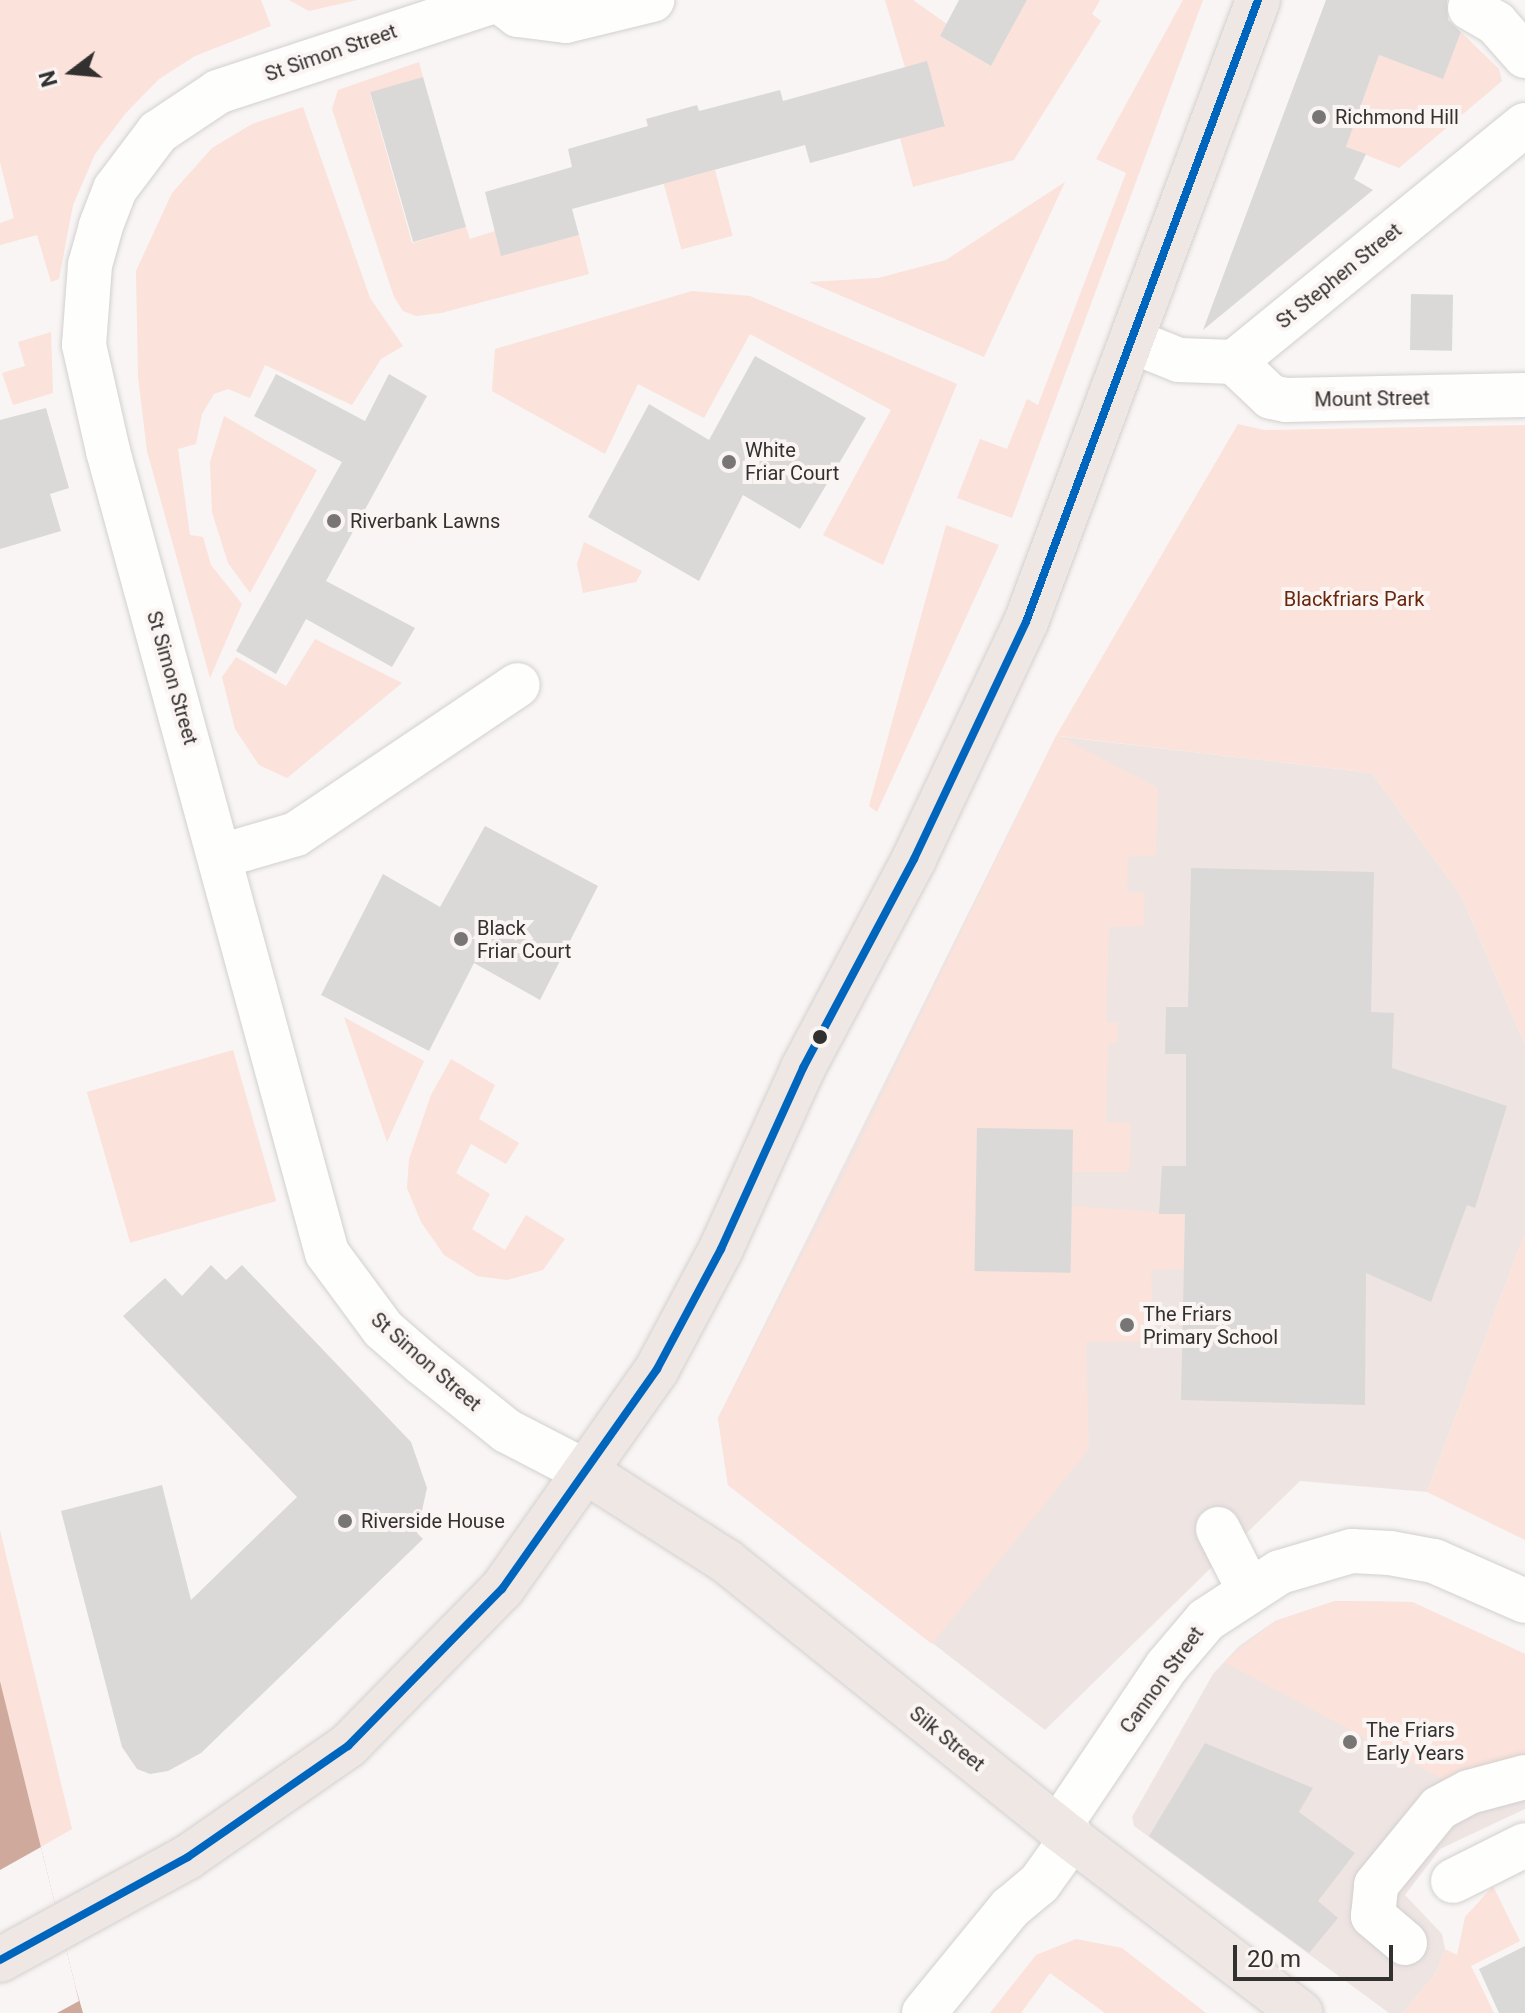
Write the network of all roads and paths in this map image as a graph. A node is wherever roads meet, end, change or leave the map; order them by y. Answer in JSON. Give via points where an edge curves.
{"nodes":[{"id":1,"x":498,"y":0,"type":"edge"},
{"id":2,"x":652,"y":0,"type":"edge"},
{"id":3,"x":1258,"y":0,"type":"edge"},
{"id":4,"x":1470,"y":8,"type":"dead end"},
{"id":5,"x":1525,"y":56,"type":"edge"},
{"id":6,"x":1525,"y":125,"type":"edge"},
{"id":7,"x":1134,"y":342,"type":"junction"},
{"id":8,"x":1234,"y":362,"type":"junction"},
{"id":9,"x":1525,"y":395,"type":"edge"},
{"id":10,"x":518,"y":685,"type":"dead end"},
{"id":11,"x":221,"y":856,"type":"junction"},
{"id":12,"x":588,"y":1473,"type":"junction"},
{"id":13,"x":1218,"y":1529,"type":"dead end"},
{"id":14,"x":1248,"y":1588,"type":"junction"},
{"id":15,"x":1525,"y":1601,"type":"edge"},
{"id":16,"x":1525,"y":1777,"type":"edge"},
{"id":17,"x":1065,"y":1833,"type":"junction"},
{"id":18,"x":1525,"y":1845,"type":"edge"},
{"id":19,"x":1453,"y":1881,"type":"dead end"},
{"id":20,"x":1405,"y":1943,"type":"dead end"},
{"id":21,"x":0,"y":1960,"type":"edge"},
{"id":22,"x":924,"y":2013,"type":"edge"},
{"id":23,"x":1301,"y":2013,"type":"edge"}],
"edges":[{"from":1,"to":2,"type":"street","name":"St Simon Street","via":[[518,15],[566,21]]},
{"from":1,"to":11,"type":"street","name":"St Simon Street","via":[[302,60],[186,110],[131,163],[101,226],[84,307],[93,392]]},
{"from":3,"to":7,"type":"main road"},
{"from":4,"to":5,"type":"street","via":[[1496,23]]},
{"from":6,"to":8,"type":"street","name":"St Stephen Street"},
{"from":7,"to":8,"type":"street","via":[[1179,360]]},
{"from":7,"to":12,"type":"main road","via":[[1026,622],[914,859],[803,1068],[677,1335]]},
{"from":8,"to":9,"type":"street","name":"Mount Street","via":[[1271,397],[1286,400]]},
{"from":10,"to":11,"type":"street","via":[[296,834]]},
{"from":11,"to":12,"type":"street","name":"St Simon Street","via":[[327,1253],[368,1312],[422,1363],[507,1431]]},
{"from":12,"to":17,"type":"main road","name":"Silk Street","via":[[726,1561]]},
{"from":12,"to":21,"type":"main road","via":[[502,1589],[348,1746],[188,1857]]},
{"from":13,"to":14,"type":"street"},
{"from":14,"to":15,"type":"street","name":"Cannon Street","via":[[1280,1572],[1352,1551],[1434,1561]]},
{"from":14,"to":17,"type":"street","name":"Cannon Street","via":[[1206,1620],[1167,1666]]},
{"from":16,"to":20,"type":"street","via":[[1469,1792],[1439,1808],[1376,1885],[1373,1916]]},
{"from":17,"to":22,"type":"street","name":"Cannon Street","via":[[1039,1884],[1010,1908]]},
{"from":17,"to":23,"type":"main road","name":"Silk Street"},
{"from":18,"to":19,"type":"street"}]}
